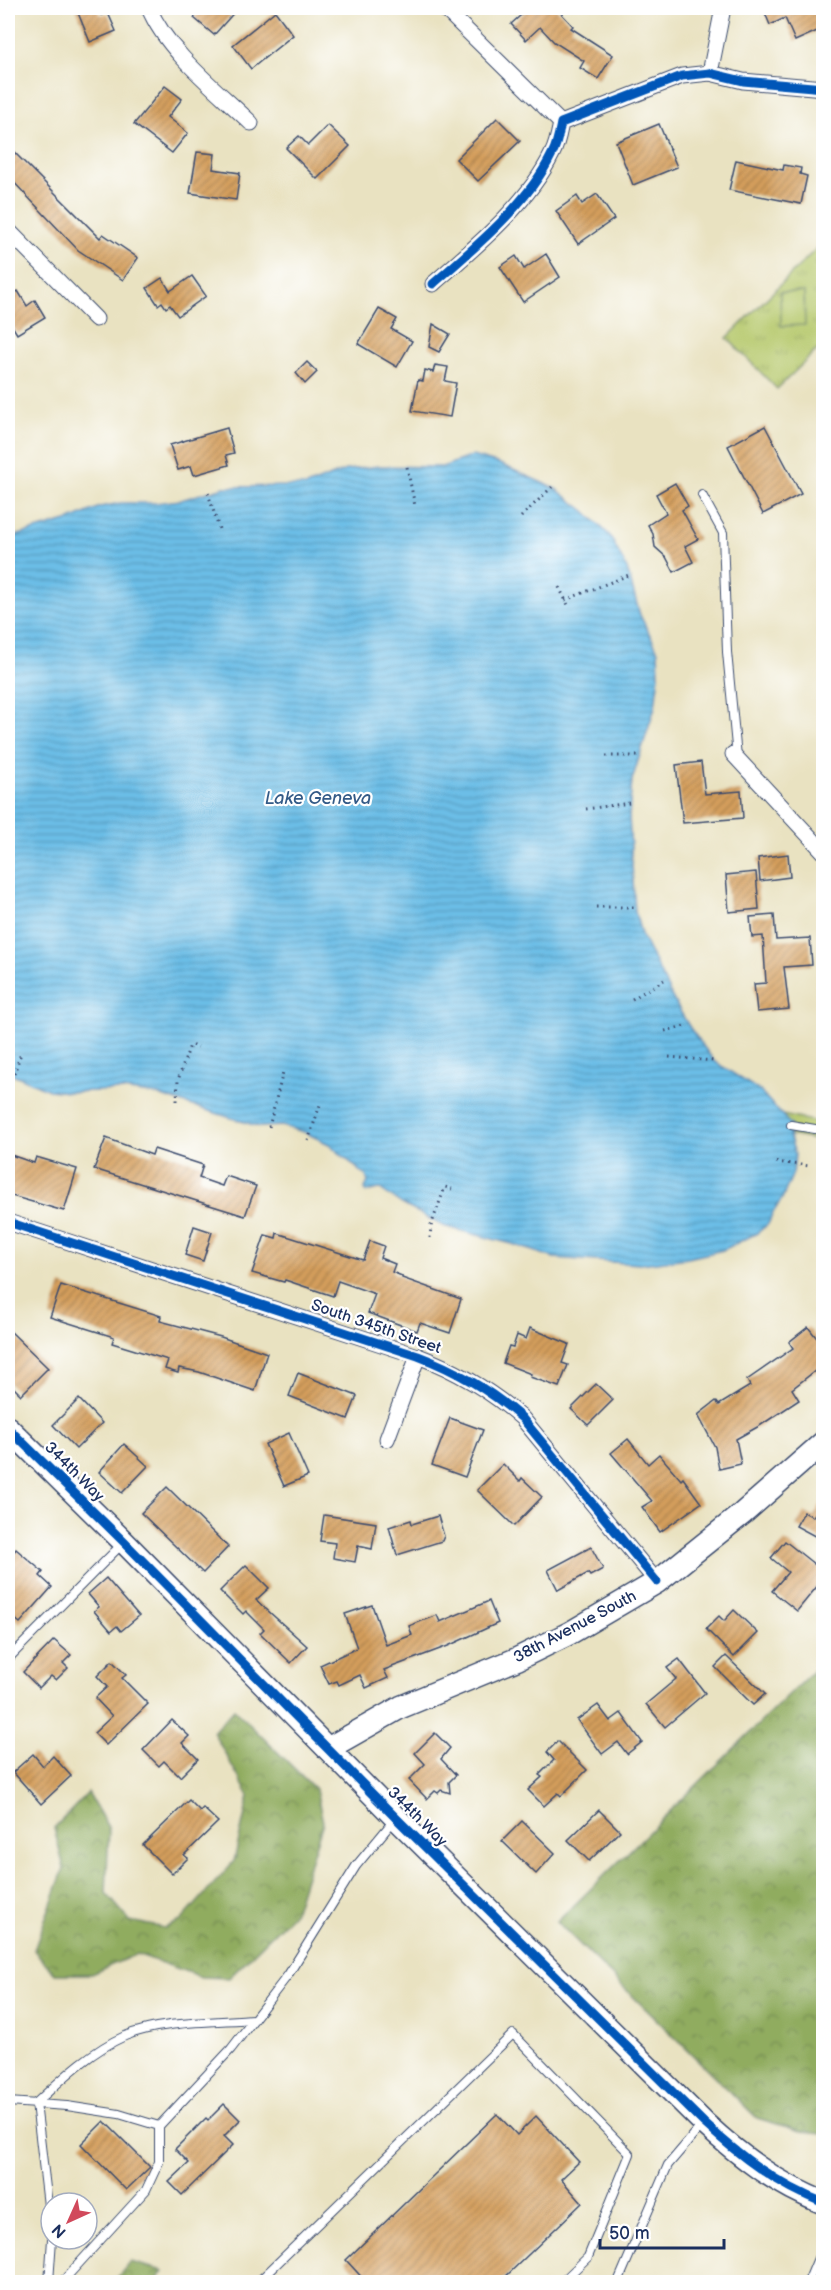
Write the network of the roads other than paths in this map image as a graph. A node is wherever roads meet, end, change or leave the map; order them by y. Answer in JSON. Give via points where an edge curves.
{"nodes":[{"id":1,"x":149,"y":8,"type":"edge"},
{"id":2,"x":444,"y":8,"type":"edge"},
{"id":3,"x":723,"y":8,"type":"edge"},
{"id":4,"x":710,"y":73,"type":"junction"},
{"id":5,"x":824,"y":88,"type":"edge"},
{"id":6,"x":251,"y":123,"type":"dead end"},
{"id":7,"x":561,"y":123,"type":"junction"},
{"id":8,"x":8,"y":230,"type":"edge"},
{"id":9,"x":433,"y":284,"type":"dead end"},
{"id":10,"x":96,"y":319,"type":"dead end"},
{"id":11,"x":702,"y":495,"type":"dead end"},
{"id":12,"x":735,"y":756,"type":"joint"},
{"id":13,"x":824,"y":852,"type":"edge"},
{"id":14,"x":791,"y":1125,"type":"dead end"},
{"id":15,"x":814,"y":1129,"type":"dead end"},
{"id":16,"x":8,"y":1222,"type":"edge"},
{"id":17,"x":418,"y":1356,"type":"junction"},
{"id":18,"x":8,"y":1428,"type":"edge"},
{"id":19,"x":387,"y":1439,"type":"dead end"},
{"id":20,"x":824,"y":1442,"type":"edge"},
{"id":21,"x":124,"y":1542,"type":"junction"},
{"id":22,"x":657,"y":1582,"type":"junction"},
{"id":23,"x":8,"y":1659,"type":"edge"},
{"id":24,"x":329,"y":1748,"type":"junction"},
{"id":25,"x":396,"y":1818,"type":"junction"},
{"id":26,"x":254,"y":2019,"type":"junction"},
{"id":27,"x":8,"y":2102,"type":"edge"},
{"id":28,"x":36,"y":2103,"type":"junction"},
{"id":29,"x":704,"y":2123,"type":"junction"},
{"id":30,"x":159,"y":2126,"type":"junction"},
{"id":31,"x":46,"y":2191,"type":"edge"},
{"id":32,"x":824,"y":2203,"type":"edge"},
{"id":33,"x":824,"y":2244,"type":"edge"},
{"id":34,"x":51,"y":2251,"type":"edge"},
{"id":35,"x":264,"y":2280,"type":"edge"},
{"id":36,"x":49,"y":2283,"type":"edge"},
{"id":37,"x":62,"y":2283,"type":"edge"},
{"id":38,"x":562,"y":2283,"type":"edge"},
{"id":39,"x":618,"y":2283,"type":"edge"},
{"id":40,"x":808,"y":2283,"type":"edge"}],
"edges":[{"from":1,"to":6,"type":"street","via":[[170,44]]},
{"from":2,"to":7,"type":"street"},
{"from":3,"to":4,"type":"street"},
{"from":4,"to":5,"type":"street","via":[[752,82]]},
{"from":4,"to":7,"type":"street","via":[[682,76]]},
{"from":7,"to":9,"type":"street","via":[[553,153],[536,180],[507,215]]},
{"from":8,"to":10,"type":"street"},
{"from":11,"to":12,"type":"lane","via":[[723,533]]},
{"from":12,"to":13,"type":"street"},
{"from":14,"to":15,"type":"lane"},
{"from":16,"to":17,"type":"street","name":"South 345th Street"},
{"from":17,"to":19,"type":"street"},
{"from":17,"to":22,"type":"street","name":"South 345th Street","via":[[474,1381],[522,1418]]},
{"from":18,"to":21,"type":"street","name":"344th Way"},
{"from":20,"to":22,"type":"street","name":"38th Avenue South"},
{"from":21,"to":23,"type":"lane"},
{"from":21,"to":24,"type":"street","name":"344th Way"},
{"from":22,"to":24,"type":"street","name":"38th Avenue South","via":[[570,1633],[401,1707]]},
{"from":24,"to":25,"type":"street","name":"344th Way"},
{"from":25,"to":26,"type":"lane","via":[[356,1866],[288,1975]]},
{"from":25,"to":29,"type":"street","name":"344th Way"},
{"from":26,"to":28,"type":"lane","via":[[173,2025],[126,2036],[77,2065]]},
{"from":26,"to":30,"type":"lane"},
{"from":27,"to":28,"type":"lane"},
{"from":28,"to":30,"type":"lane","via":[[119,2114]]},
{"from":28,"to":31,"type":"lane"},
{"from":29,"to":32,"type":"street","name":"344th Way","via":[[753,2166]]},
{"from":29,"to":39,"type":"lane","via":[[668,2165]]},
{"from":30,"to":37,"type":"lane","via":[[159,2162],[146,2190]]},
{"from":33,"to":40,"type":"lane"},
{"from":34,"to":36,"type":"lane"},
{"from":35,"to":38,"type":"lane","via":[[513,2034],[630,2154],[588,2257]]}]}
